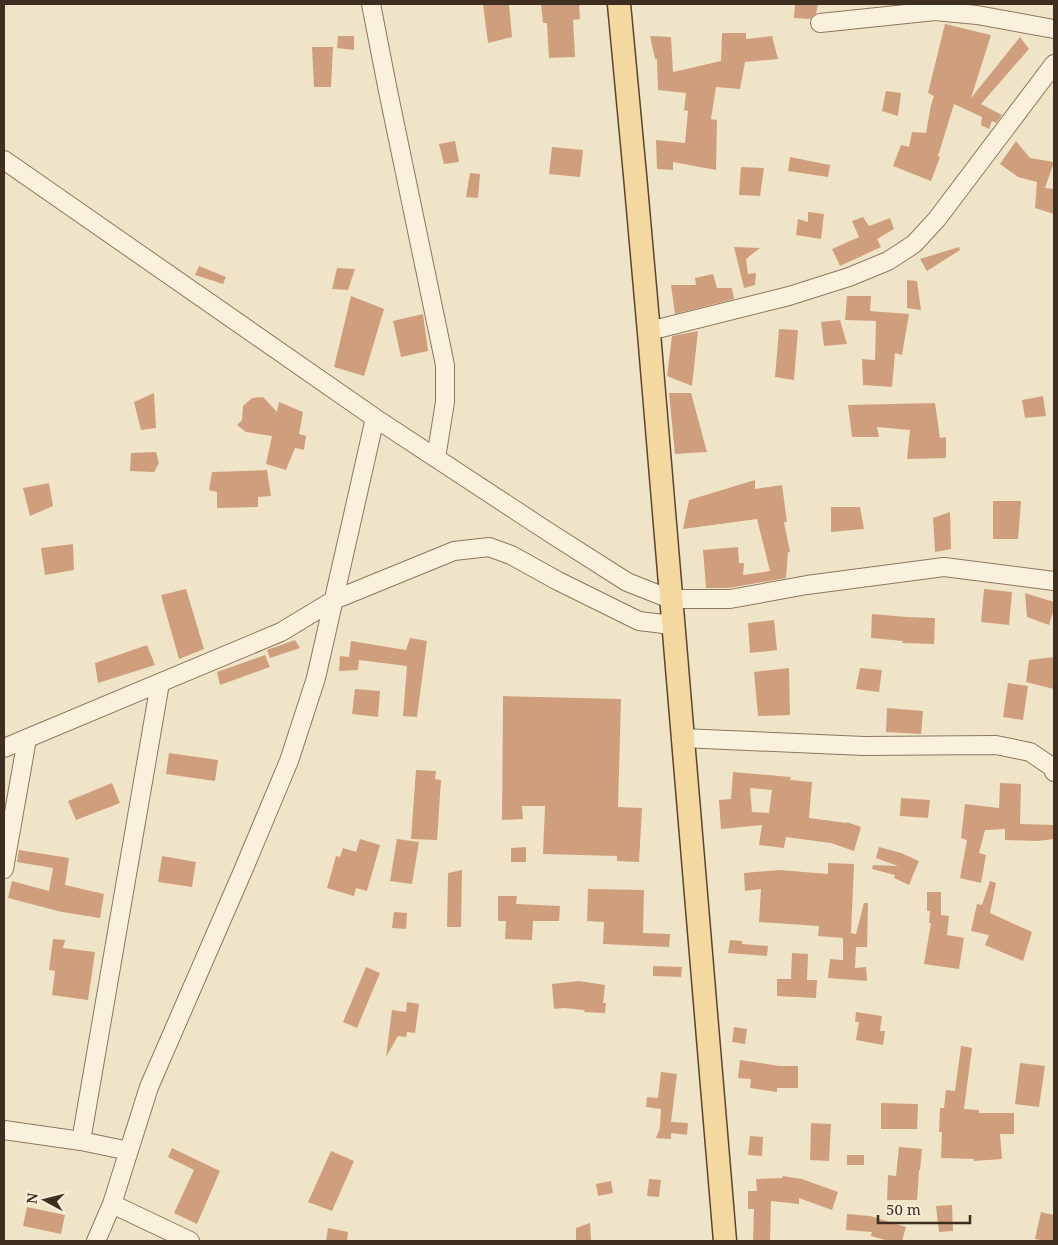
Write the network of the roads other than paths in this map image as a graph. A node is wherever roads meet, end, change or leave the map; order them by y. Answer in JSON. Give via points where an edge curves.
{"nodes":[{"id":1,"x":371,"y":4,"type":"edge"},
{"id":2,"x":619,"y":4,"type":"edge"},
{"id":3,"x":820,"y":22,"type":"dead end"},
{"id":4,"x":1054,"y":28,"type":"edge"},
{"id":5,"x":1054,"y":64,"type":"edge"},
{"id":6,"x":4,"y":160,"type":"edge"},
{"id":7,"x":649,"y":330,"type":"junction"},
{"id":8,"x":375,"y":418,"type":"junction"},
{"id":9,"x":436,"y":458,"type":"junction"},
{"id":10,"x":1054,"y":581,"type":"edge"},
{"id":11,"x":670,"y":599,"type":"junction"},
{"id":12,"x":334,"y":600,"type":"junction"},
{"id":13,"x":672,"y":625,"type":"junction"},
{"id":14,"x":160,"y":683,"type":"junction"},
{"id":15,"x":682,"y":738,"type":"junction"},
{"id":16,"x":27,"y":739,"type":"junction"},
{"id":17,"x":4,"y":748,"type":"edge"},
{"id":18,"x":1054,"y":772,"type":"edge"},
{"id":19,"x":4,"y":869,"type":"edge"},
{"id":20,"x":4,"y":1130,"type":"edge"},
{"id":21,"x":81,"y":1140,"type":"junction"},
{"id":22,"x":129,"y":1151,"type":"junction"},
{"id":23,"x":112,"y":1204,"type":"junction"},
{"id":24,"x":96,"y":1241,"type":"edge"},
{"id":25,"x":190,"y":1241,"type":"edge"},
{"id":26,"x":725,"y":1241,"type":"edge"}],
"edges":[{"from":1,"to":9,"type":"street","via":[[445,365],[445,402]]},
{"from":2,"to":7,"type":"main road"},
{"from":3,"to":4,"type":"street","via":[[935,11]]},
{"from":5,"to":7,"type":"street","via":[[937,219],[914,244],[888,261],[849,277],[789,296]]},
{"from":6,"to":8,"type":"street"},
{"from":7,"to":11,"type":"main road"},
{"from":8,"to":9,"type":"street"},
{"from":8,"to":12,"type":"street"},
{"from":9,"to":11,"type":"street","via":[[627,582]]},
{"from":10,"to":11,"type":"street","via":[[944,567],[730,599]]},
{"from":11,"to":13,"type":"main road"},
{"from":12,"to":13,"type":"street","via":[[454,551],[489,547],[511,555],[639,621]]},
{"from":12,"to":14,"type":"street","via":[[281,632]]},
{"from":12,"to":22,"type":"street","via":[[316,678],[289,761],[149,1087]]},
{"from":13,"to":15,"type":"main road"},
{"from":14,"to":16,"type":"street"},
{"from":14,"to":21,"type":"street"},
{"from":15,"to":18,"type":"street","via":[[864,746],[996,745],[1030,752],[1052,767]]},
{"from":15,"to":26,"type":"main road"},
{"from":16,"to":17,"type":"street"},
{"from":16,"to":19,"type":"street"},
{"from":20,"to":21,"type":"street"},
{"from":21,"to":22,"type":"street"},
{"from":22,"to":23,"type":"street"},
{"from":23,"to":24,"type":"street"},
{"from":23,"to":25,"type":"street"}]}
